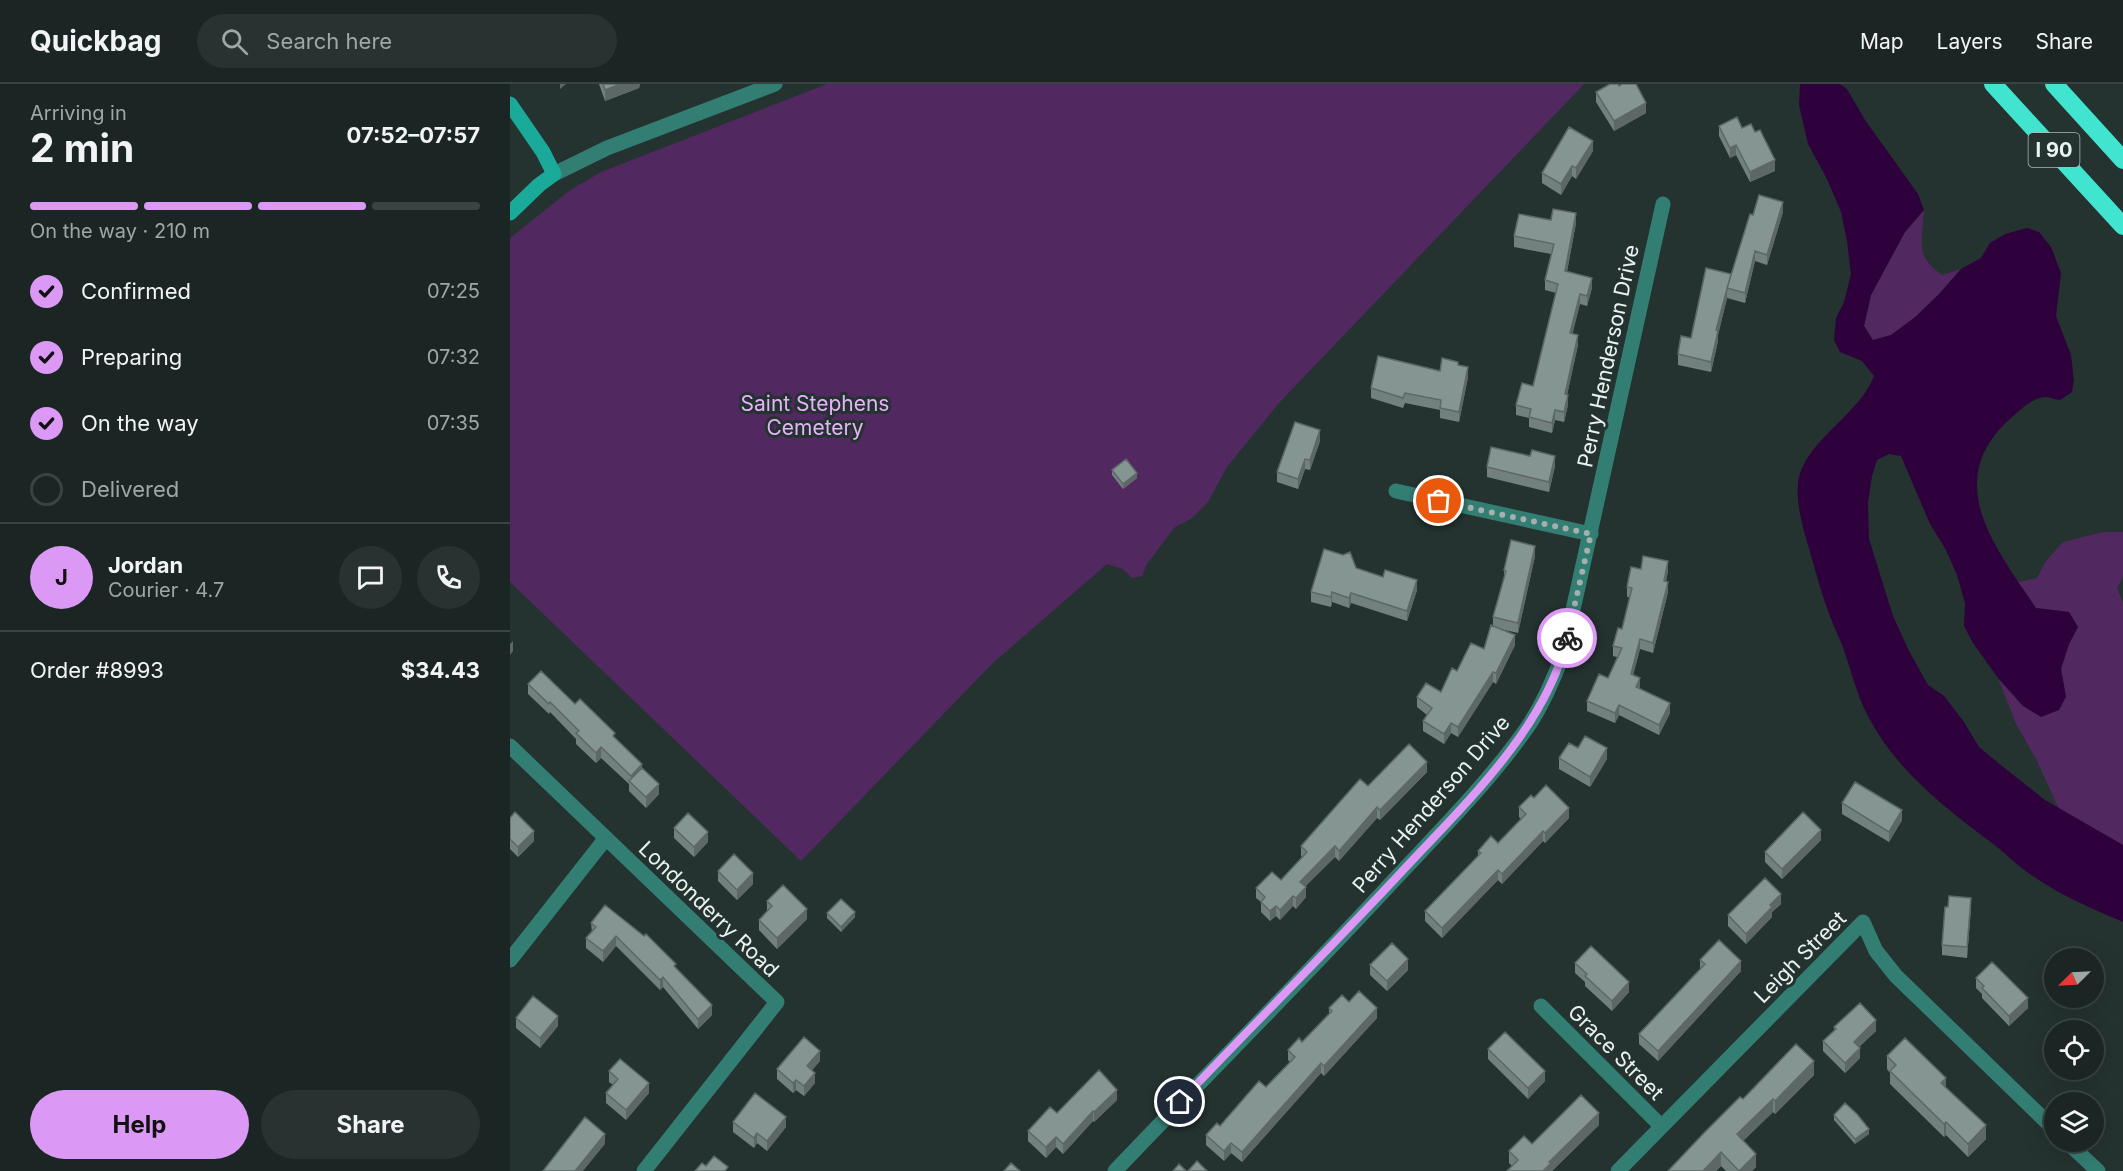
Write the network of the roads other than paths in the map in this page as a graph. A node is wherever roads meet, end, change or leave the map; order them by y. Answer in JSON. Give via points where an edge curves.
{"nodes":[{"id":1,"x":775,"y":84,"type":"edge"},
{"id":2,"x":1993,"y":84,"type":"edge"},
{"id":3,"x":2054,"y":84,"type":"edge"},
{"id":4,"x":510,"y":104,"type":"edge"},
{"id":5,"x":2123,"y":160,"type":"edge"},
{"id":6,"x":554,"y":174,"type":"junction"},
{"id":7,"x":1663,"y":204,"type":"dead end"},
{"id":8,"x":510,"y":213,"type":"edge"},
{"id":9,"x":2123,"y":226,"type":"edge"},
{"id":10,"x":1396,"y":491,"type":"dead end"},
{"id":11,"x":1591,"y":534,"type":"junction"},
{"id":12,"x":510,"y":746,"type":"edge"},
{"id":13,"x":606,"y":838,"type":"junction"},
{"id":14,"x":510,"y":960,"type":"edge"},
{"id":15,"x":1541,"y":1006,"type":"dead end"},
{"id":16,"x":2044,"y":1119,"type":"edge"},
{"id":17,"x":1661,"y":1126,"type":"junction"},
{"id":18,"x":2078,"y":1152,"type":"edge"},
{"id":19,"x":644,"y":1171,"type":"edge"},
{"id":20,"x":1115,"y":1171,"type":"edge"},
{"id":21,"x":1618,"y":1171,"type":"edge"},
{"id":22,"x":2098,"y":1171,"type":"edge"}],
"edges":[{"from":1,"to":6,"type":"street","via":[[607,148]]},
{"from":2,"to":9,"type":"highway","number":"I 90"},
{"from":3,"to":5,"type":"highway","number":"I 90"},
{"from":4,"to":6,"type":"street"},
{"from":6,"to":8,"type":"street"},
{"from":7,"to":11,"type":"street","name":"Perry Henderson Drive"},
{"from":10,"to":11,"type":"street"},
{"from":11,"to":20,"type":"street","name":"Perry Henderson Drive","via":[[1563,656],[1525,731],[1362,915]]},
{"from":12,"to":13,"type":"street","name":"Londonderry Road"},
{"from":13,"to":14,"type":"street"},
{"from":13,"to":19,"type":"street","name":"Londonderry Road","via":[[777,1002]]},
{"from":15,"to":17,"type":"street","name":"Grace Street"},
{"from":16,"to":17,"type":"street","name":"Leigh Street","via":[[1896,976],[1876,951],[1863,922]]},
{"from":17,"to":21,"type":"street","name":"Leigh Street"},
{"from":18,"to":22,"type":"street"}]}
